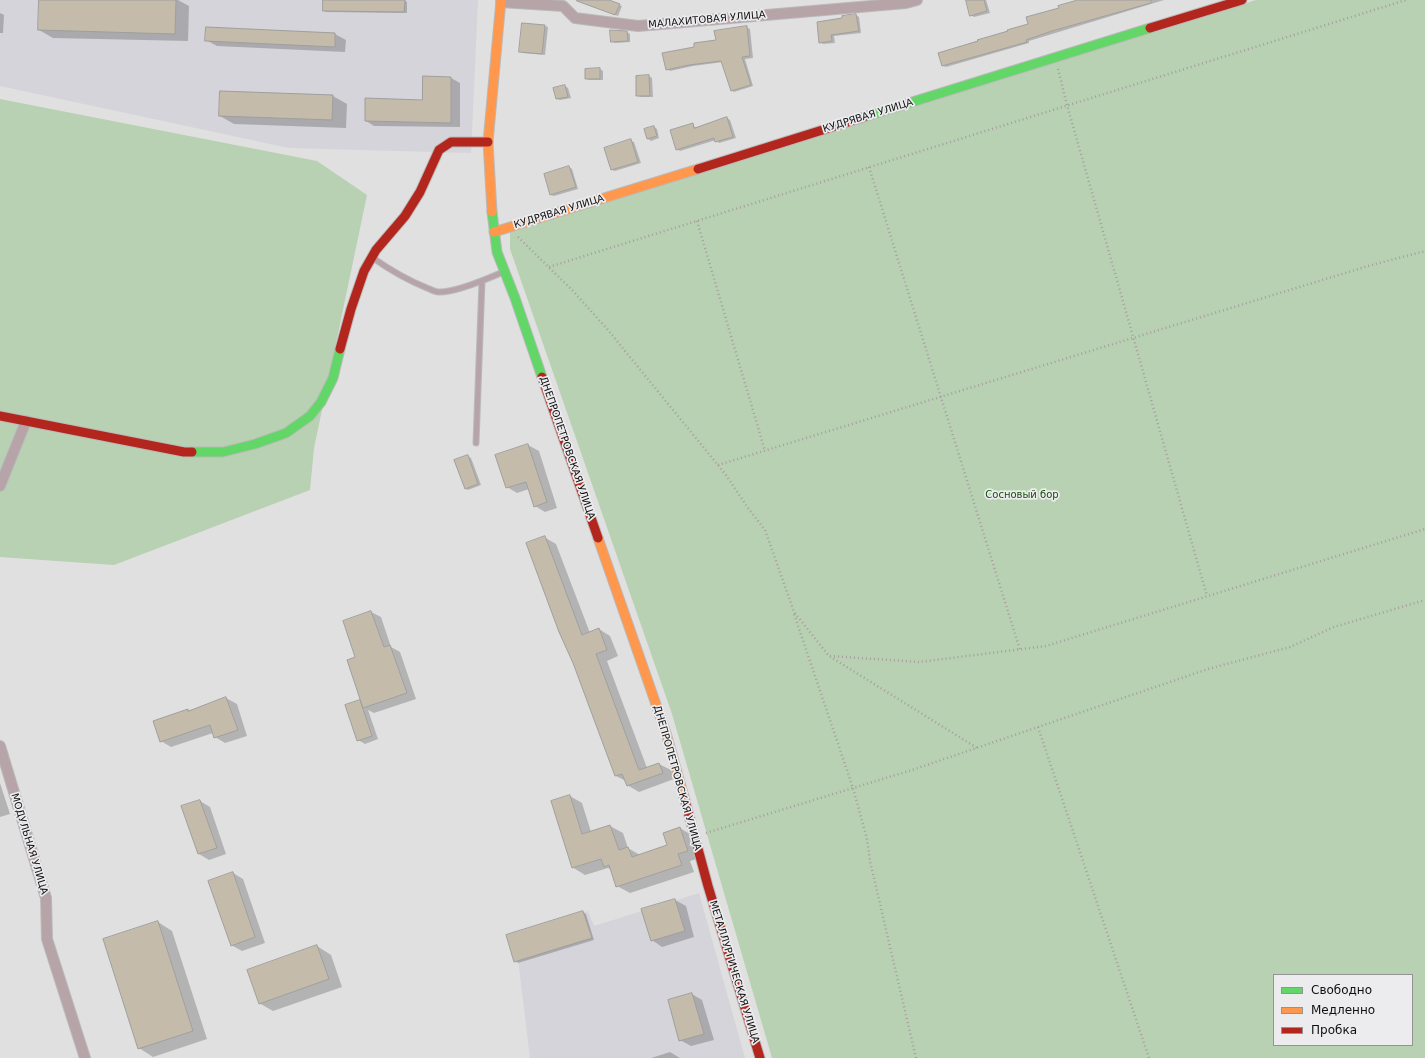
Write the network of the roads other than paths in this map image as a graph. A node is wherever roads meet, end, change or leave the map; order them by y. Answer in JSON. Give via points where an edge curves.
{"nodes":[{"id":1,"x":917,"y":0,"type":"edge"},
{"id":2,"x":1242,"y":0,"type":"edge"},
{"id":3,"x":501,"y":1,"type":"edge"},
{"id":4,"x":906,"y":2,"type":"edge"},
{"id":5,"x":488,"y":142,"type":"junction"},
{"id":6,"x":494,"y":232,"type":"junction"},
{"id":7,"x":372,"y":257,"type":"junction"},
{"id":8,"x":504,"y":272,"type":"junction"},
{"id":9,"x":482,"y":281,"type":"junction"},
{"id":10,"x":0,"y":416,"type":"edge"},
{"id":11,"x":26,"y":421,"type":"junction"},
{"id":12,"x":476,"y":443,"type":"dead end"},
{"id":13,"x":0,"y":486,"type":"edge"},
{"id":14,"x":0,"y":747,"type":"edge"},
{"id":15,"x":708,"y":886,"type":"joint"},
{"id":16,"x":85,"y":1058,"type":"edge"},
{"id":17,"x":760,"y":1058,"type":"edge"}],
"edges":[{"from":1,"to":4,"type":"street","name":"МАЛАХИТОВАЯ УЛИЦА"},
{"from":2,"to":6,"type":"street","name":"КУДРЯВАЯ УЛИЦА"},
{"from":3,"to":4,"type":"street","name":"МАЛАХИТОВАЯ УЛИЦА","via":[[563,6],[575,18],[638,26]]},
{"from":3,"to":5,"type":"street","name":"ДНЕПРОПЕТРОВСКАЯ УЛИЦА"},
{"from":5,"to":6,"type":"street","name":"ДНЕПРОПЕТРОВСКАЯ УЛИЦА"},
{"from":5,"to":7,"type":"street","via":[[451,142],[439,150],[420,192],[405,216]]},
{"from":6,"to":8,"type":"street","name":"ДНЕПРОПЕТРОВСКАЯ УЛИЦА"},
{"from":7,"to":9,"type":"lane","via":[[394,273],[438,292]]},
{"from":7,"to":11,"type":"street","via":[[364,271],[351,309],[330,384],[310,416],[286,433],[223,452],[184,452]]},
{"from":8,"to":9,"type":"lane"},
{"from":8,"to":15,"type":"street","name":"ДНЕПРОПЕТРОВСКАЯ УЛИЦА","via":[[666,733]]},
{"from":9,"to":12,"type":"lane"},
{"from":10,"to":11,"type":"street"},
{"from":11,"to":13,"type":"street"},
{"from":14,"to":16,"type":"street","name":"МОДУЛЬНАЯ УЛИЦА","via":[[46,898],[47,939]]},
{"from":15,"to":17,"type":"street","name":"МЕТАЛЛУРГИЧЕСКАЯ УЛИЦА"}]}
